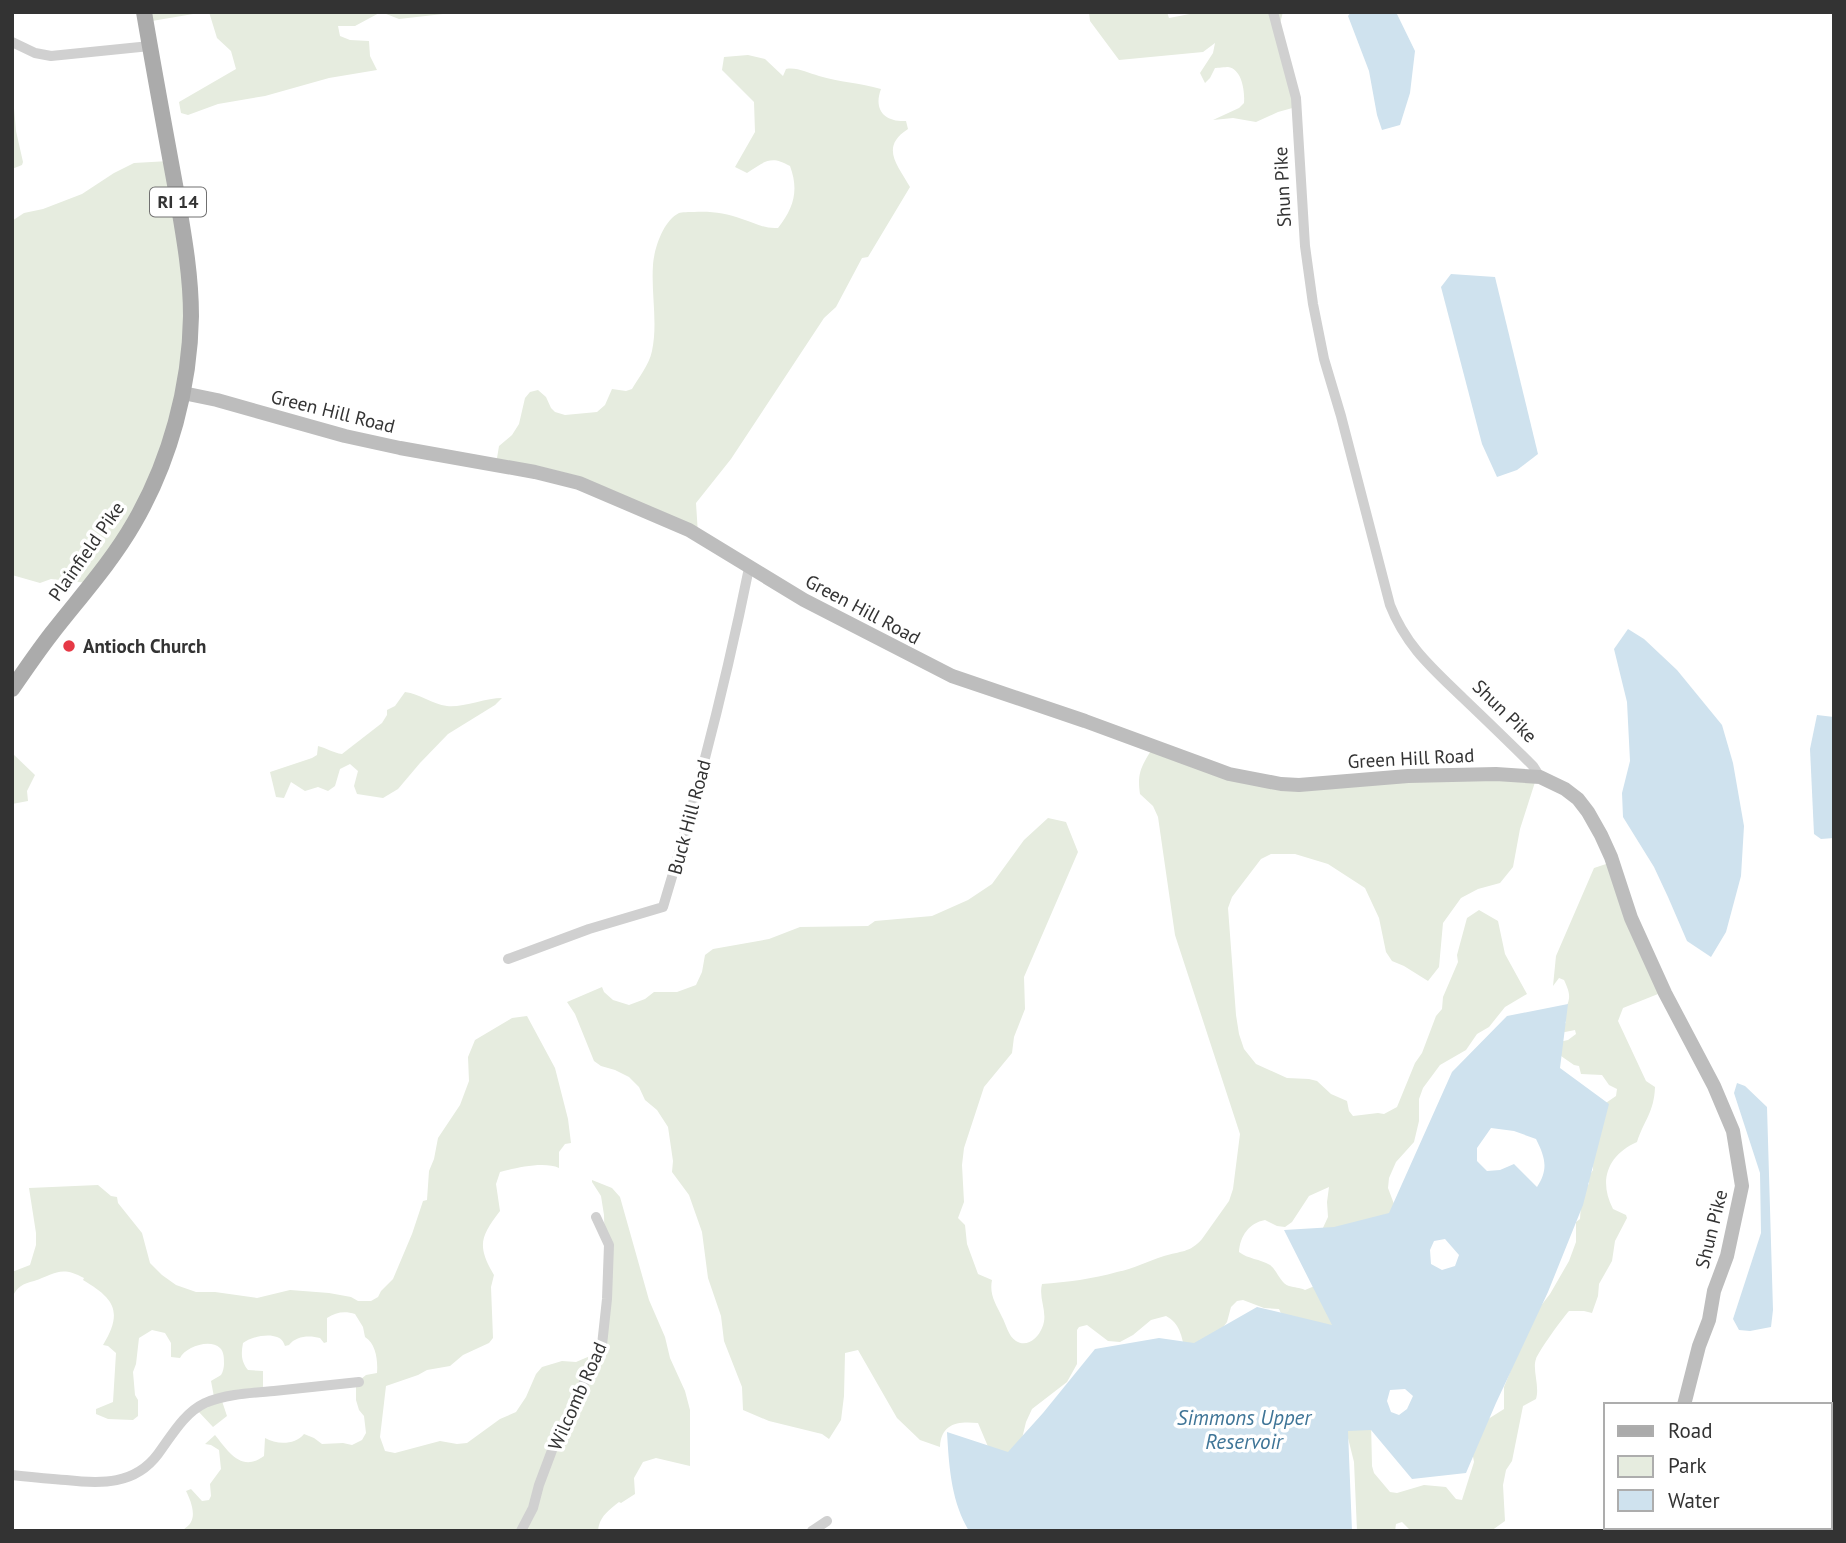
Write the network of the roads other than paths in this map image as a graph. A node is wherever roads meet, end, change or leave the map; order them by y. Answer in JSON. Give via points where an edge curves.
{"nodes":[{"id":1,"x":144,"y":12,"type":"edge"},
{"id":2,"x":1273,"y":12,"type":"edge"},
{"id":3,"x":12,"y":42,"type":"edge"},
{"id":4,"x":150,"y":46,"type":"junction"},
{"id":5,"x":183,"y":393,"type":"junction"},
{"id":6,"x":749,"y":568,"type":"junction"},
{"id":7,"x":12,"y":689,"type":"edge"},
{"id":8,"x":1540,"y":777,"type":"junction"},
{"id":9,"x":508,"y":959,"type":"dead end"},
{"id":10,"x":596,"y":1217,"type":"dead end"},
{"id":11,"x":359,"y":1382,"type":"dead end"},
{"id":12,"x":1685,"y":1403,"type":"edge"},
{"id":13,"x":12,"y":1475,"type":"edge"},
{"id":14,"x":827,"y":1521,"type":"dead end"},
{"id":15,"x":521,"y":1531,"type":"edge"},
{"id":16,"x":812,"y":1531,"type":"edge"}],
"edges":[{"from":1,"to":4,"type":"main road","name":"Plainfield Pike","number":"RI 14"},
{"from":2,"to":8,"type":"street","name":"Shun Pike","via":[[1296,98],[1305,246],[1324,359],[1390,605],[1410,644]]},
{"from":3,"to":4,"type":"street","via":[[51,56]]},
{"from":4,"to":5,"type":"main road","name":"Plainfield Pike","number":"RI 14","via":[[189,282],[191,317]]},
{"from":5,"to":6,"type":"main road","name":"Green Hill Road","via":[[345,436],[579,483],[689,530]]},
{"from":5,"to":7,"type":"main road","name":"Plainfield Pike","number":"RI 14","via":[[164,460],[135,522]]},
{"from":6,"to":8,"type":"main road","name":"Green Hill Road","via":[[952,676],[1229,774],[1299,785],[1447,774]]},
{"from":6,"to":9,"type":"street","name":"Buck Hill Road","via":[[729,666],[663,907]]},
{"from":8,"to":12,"type":"main road","name":"Shun Pike","via":[[1578,800],[1601,835],[1631,918],[1732,1131],[1742,1186]]},
{"from":10,"to":15,"type":"street","name":"Wilcomb Road","via":[[609,1245],[602,1345],[554,1445]]},
{"from":11,"to":13,"type":"street","via":[[251,1393],[205,1403],[185,1418],[150,1464],[120,1480],[81,1482]]},
{"from":14,"to":16,"type":"street"}]}
